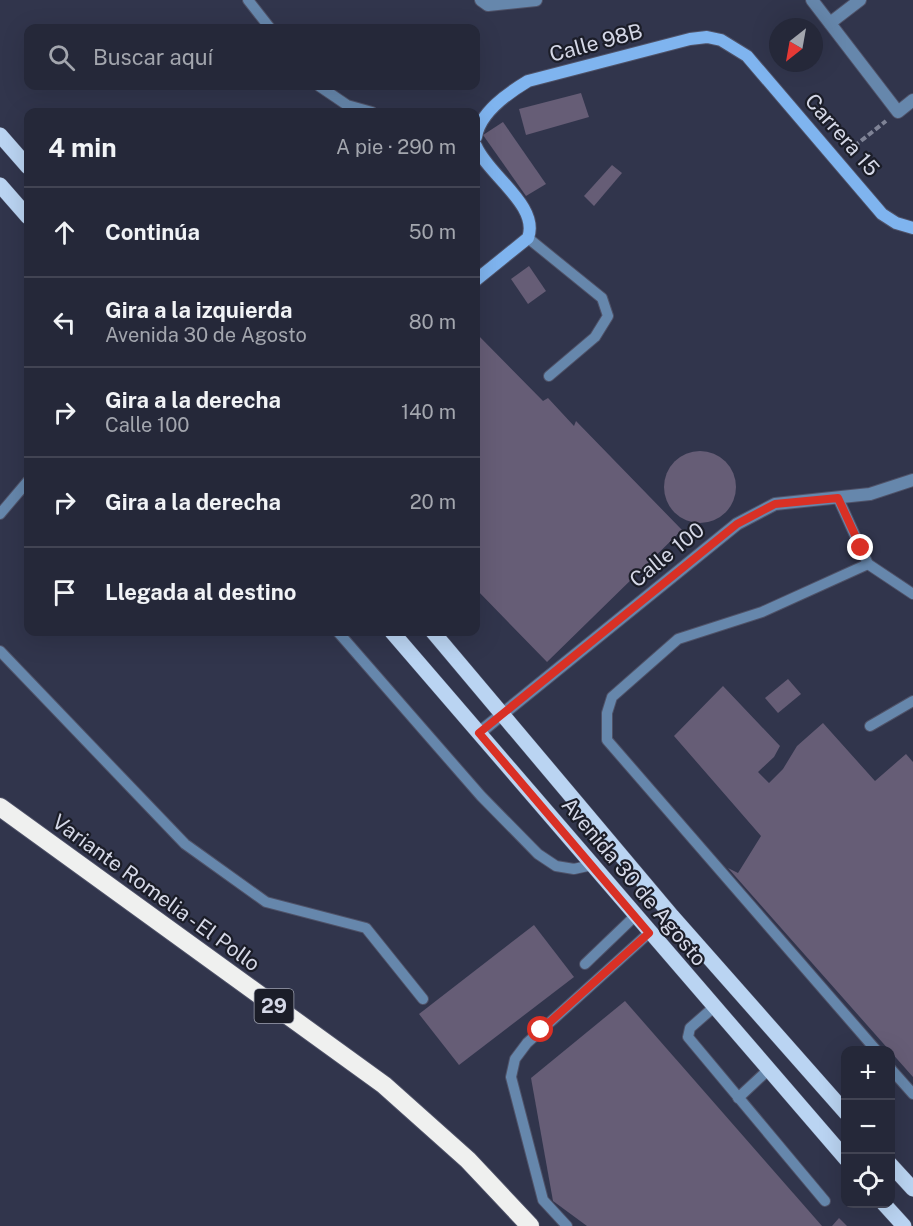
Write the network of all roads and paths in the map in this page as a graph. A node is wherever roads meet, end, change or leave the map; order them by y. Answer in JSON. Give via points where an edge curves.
{"nodes":[{"id":1,"x":248,"y":0,"type":"edge"},
{"id":2,"x":481,"y":0,"type":"edge"},
{"id":3,"x":536,"y":0,"type":"edge"},
{"id":4,"x":812,"y":0,"type":"edge"},
{"id":5,"x":860,"y":0,"type":"edge"},
{"id":6,"x":830,"y":23,"type":"junction"},
{"id":7,"x":267,"y":24,"type":"edge"},
{"id":8,"x":747,"y":56,"type":"joint"},
{"id":9,"x":324,"y":90,"type":"edge"},
{"id":10,"x":913,"y":100,"type":"edge"},
{"id":11,"x":358,"y":108,"type":"edge"},
{"id":12,"x":898,"y":112,"type":"junction"},
{"id":13,"x":480,"y":128,"type":"edge"},
{"id":14,"x":0,"y":135,"type":"edge"},
{"id":15,"x":480,"y":154,"type":"edge"},
{"id":16,"x":838,"y":159,"type":"junction"},
{"id":17,"x":24,"y":162,"type":"edge"},
{"id":18,"x":0,"y":185,"type":"edge"},
{"id":19,"x":24,"y":213,"type":"edge"},
{"id":20,"x":913,"y":228,"type":"edge"},
{"id":21,"x":528,"y":237,"type":"junction"},
{"id":22,"x":480,"y":277,"type":"edge"},
{"id":23,"x":549,"y":376,"type":"dead end"},
{"id":24,"x":913,"y":480,"type":"edge"},
{"id":25,"x":24,"y":486,"type":"edge"},
{"id":26,"x":838,"y":498,"type":"junction"},
{"id":27,"x":0,"y":514,"type":"edge"},
{"id":28,"x":868,"y":564,"type":"junction"},
{"id":29,"x":913,"y":594,"type":"edge"},
{"id":30,"x":341,"y":636,"type":"edge"},
{"id":31,"x":395,"y":636,"type":"edge"},
{"id":32,"x":436,"y":636,"type":"edge"},
{"id":33,"x":0,"y":651,"type":"edge"},
{"id":34,"x":913,"y":701,"type":"edge"},
{"id":35,"x":502,"y":713,"type":"junction"},
{"id":36,"x":870,"y":726,"type":"dead end"},
{"id":37,"x":479,"y":733,"type":"junction"},
{"id":38,"x":0,"y":807,"type":"edge"},
{"id":39,"x":592,"y":865,"type":"junction"},
{"id":40,"x":635,"y":916,"type":"junction"},
{"id":41,"x":649,"y":933,"type":"junction"},
{"id":42,"x":585,"y":964,"type":"dead end"},
{"id":43,"x":423,"y":999,"type":"dead end"},
{"id":44,"x":714,"y":1007,"type":"junction"},
{"id":45,"x":873,"y":1046,"type":"edge"},
{"id":46,"x":768,"y":1070,"type":"junction"},
{"id":47,"x":895,"y":1073,"type":"edge"},
{"id":48,"x":913,"y":1094,"type":"edge"},
{"id":49,"x":738,"y":1098,"type":"junction"},
{"id":50,"x":841,"y":1107,"type":"edge"},
{"id":51,"x":842,"y":1154,"type":"edge"},
{"id":52,"x":895,"y":1169,"type":"edge"},
{"id":53,"x":913,"y":1189,"type":"edge"},
{"id":54,"x":825,"y":1201,"type":"dead end"},
{"id":55,"x":888,"y":1208,"type":"edge"},
{"id":56,"x":530,"y":1226,"type":"edge"},
{"id":57,"x":567,"y":1226,"type":"edge"},
{"id":58,"x":904,"y":1226,"type":"edge"}],
"edges":[{"from":1,"to":7,"type":"lane"},
{"from":2,"to":3,"type":"street","via":[[488,5]]},
{"from":4,"to":6,"type":"street"},
{"from":5,"to":6,"type":"street"},
{"from":6,"to":12,"type":"street"},
{"from":8,"to":13,"type":"street","name":"Calle 98B","via":[[733,45],[707,37],[560,72],[528,81],[510,92]]},
{"from":8,"to":16,"type":"street","name":"Carrera 15"},
{"from":9,"to":11,"type":"lane"},
{"from":10,"to":12,"type":"street"},
{"from":12,"to":16,"type":"path"},
{"from":14,"to":17,"type":"main road"},
{"from":15,"to":21,"type":"street","via":[[527,212],[531,225]]},
{"from":16,"to":20,"type":"street","name":"Carrera 15","via":[[882,214]]},
{"from":18,"to":19,"type":"main road"},
{"from":21,"to":22,"type":"street"},
{"from":21,"to":23,"type":"lane","via":[[602,298],[608,316],[594,337]]},
{"from":24,"to":26,"type":"street","name":"Calle 100","via":[[870,494]]},
{"from":25,"to":27,"type":"lane"},
{"from":26,"to":28,"type":"lane"},
{"from":26,"to":35,"type":"street","name":"Calle 100","via":[[775,504],[737,524]]},
{"from":28,"to":29,"type":"lane"},
{"from":28,"to":45,"type":"lane","via":[[762,612],[678,639],[612,697],[607,741]]},
{"from":30,"to":39,"type":"lane","via":[[481,796],[538,854],[556,866],[574,869]]},
{"from":31,"to":37,"type":"main road","name":"Avenida 30 de Agosto"},
{"from":32,"to":35,"type":"main road","name":"Avenida 30 de Agosto"},
{"from":33,"to":43,"type":"lane","via":[[185,844],[266,902],[366,928]]},
{"from":34,"to":36,"type":"lane"},
{"from":35,"to":37,"type":"street","name":"Calle 100"},
{"from":35,"to":50,"type":"main road","name":"Avenida 30 de Agosto","via":[[672,916]]},
{"from":37,"to":39,"type":"main road","name":"Avenida 30 de Agosto"},
{"from":38,"to":56,"type":"highway","name":"Variante Romelia - El Pollo","number":"29","via":[[384,1085],[468,1160]]},
{"from":39,"to":40,"type":"main road","name":"Avenida 30 de Agosto"},
{"from":40,"to":41,"type":"main road","name":"Avenida 30 de Agosto"},
{"from":40,"to":42,"type":"lane"},
{"from":41,"to":44,"type":"main road","name":"Avenida 30 de Agosto"},
{"from":41,"to":57,"type":"lane","via":[[527,1043],[515,1059],[511,1077],[543,1200]]},
{"from":44,"to":46,"type":"main road","name":"Avenida 30 de Agosto"},
{"from":44,"to":49,"type":"lane","via":[[690,1028],[688,1037]]},
{"from":46,"to":49,"type":"lane"},
{"from":46,"to":51,"type":"main road","name":"Avenida 30 de Agosto"},
{"from":47,"to":48,"type":"lane"},
{"from":49,"to":54,"type":"lane"},
{"from":52,"to":53,"type":"main road"},
{"from":55,"to":58,"type":"main road"}]}
